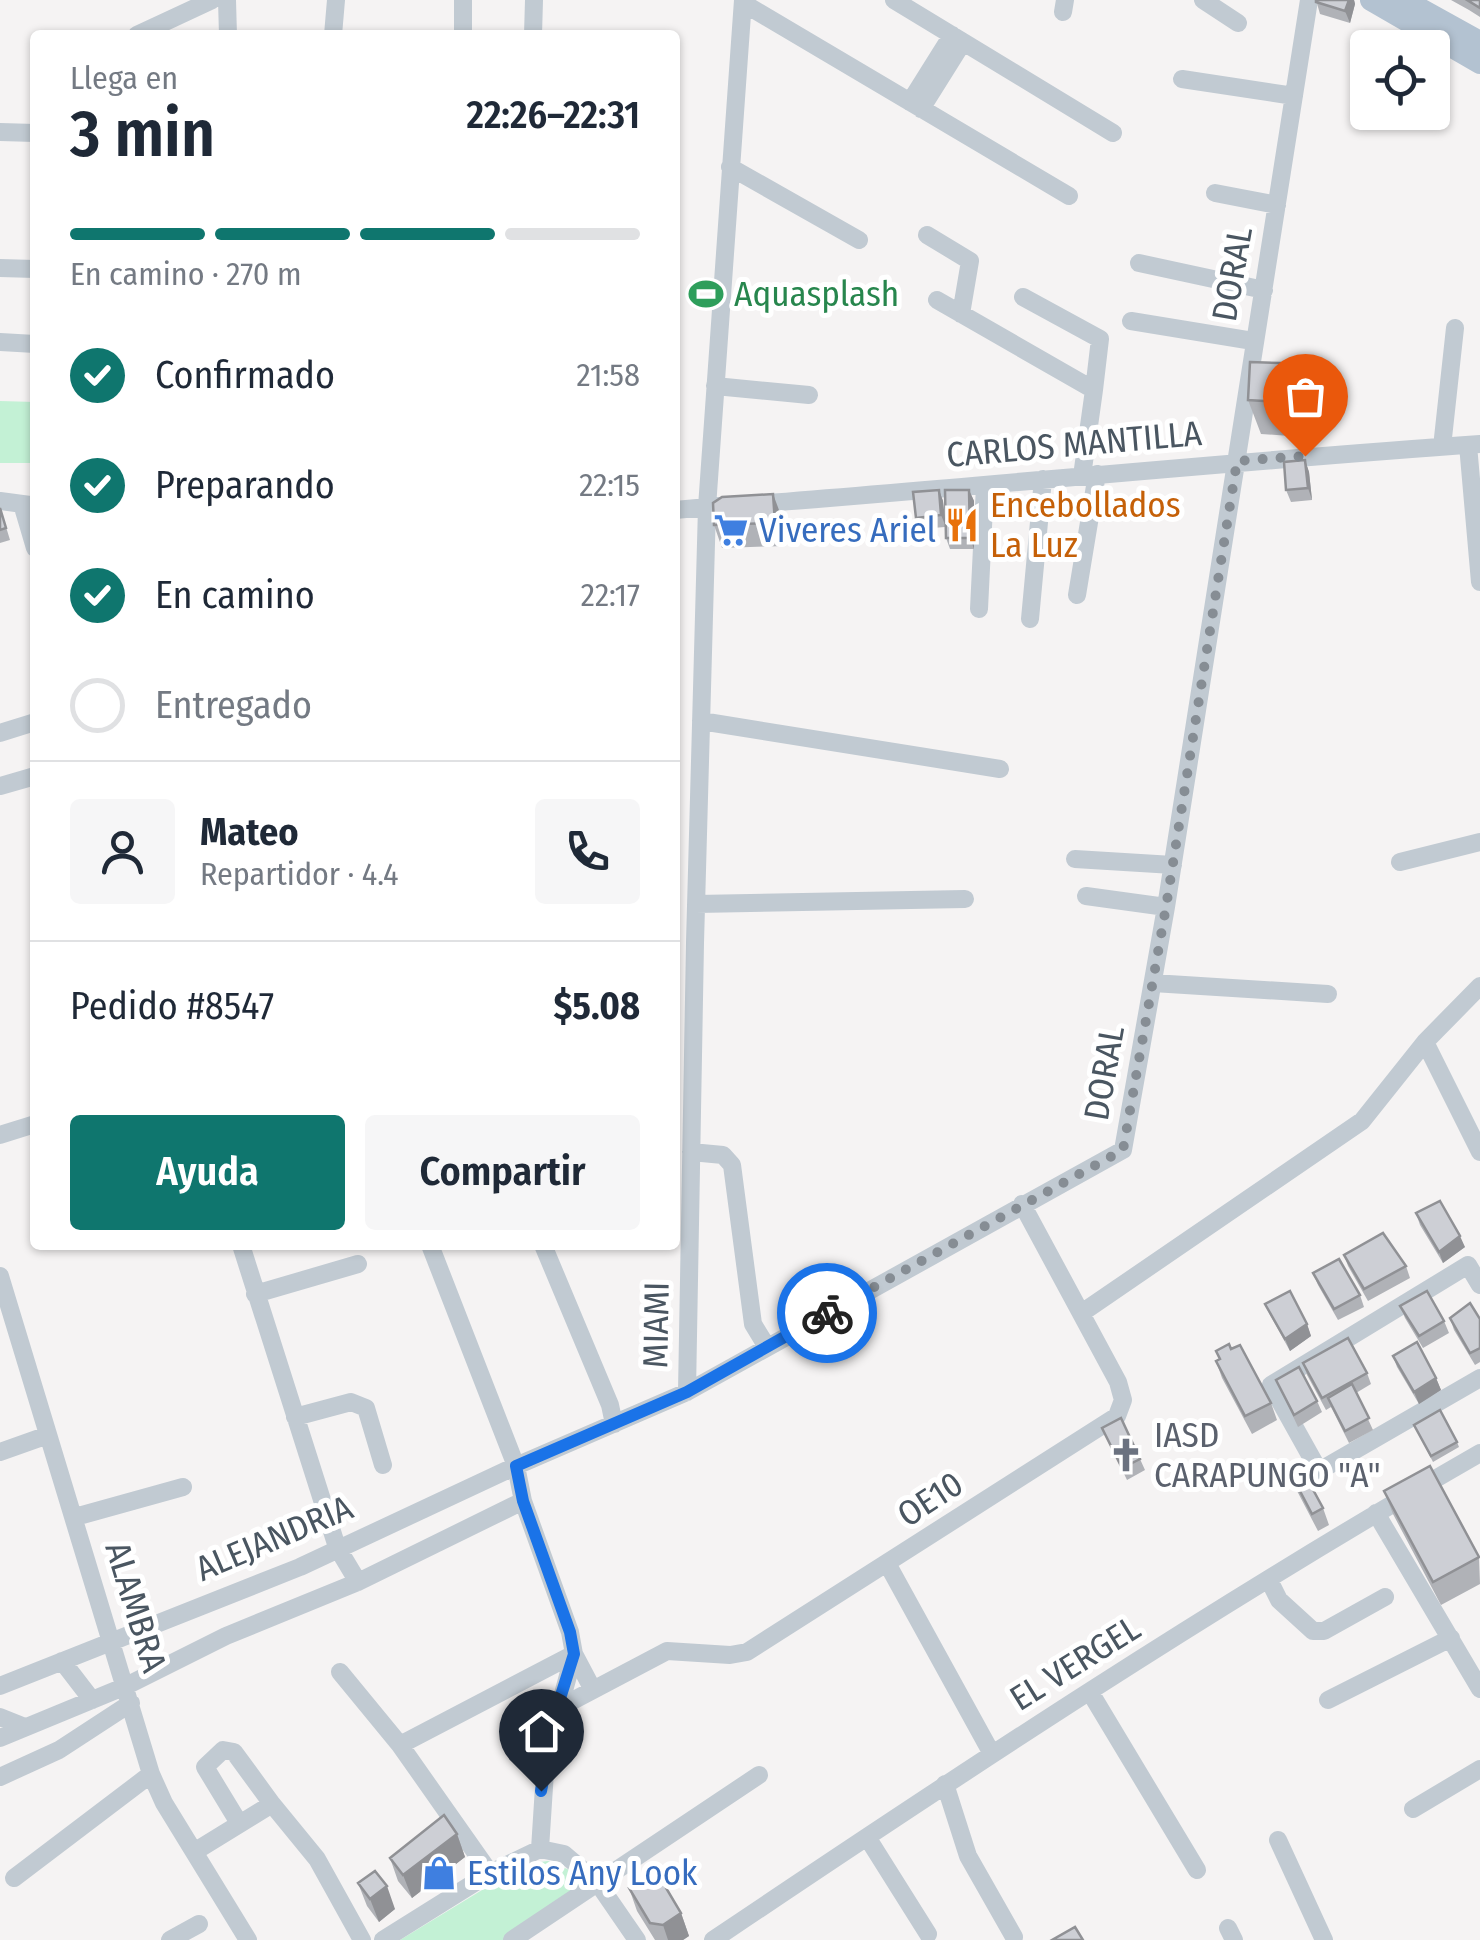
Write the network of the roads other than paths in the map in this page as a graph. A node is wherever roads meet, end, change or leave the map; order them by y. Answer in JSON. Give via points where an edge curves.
{"nodes":[{"id":1,"x":212,"y":0,"type":"edge"},
{"id":2,"x":226,"y":0,"type":"edge"},
{"id":3,"x":336,"y":0,"type":"edge"},
{"id":4,"x":464,"y":0,"type":"edge"},
{"id":5,"x":534,"y":0,"type":"edge"},
{"id":6,"x":894,"y":0,"type":"edge"},
{"id":7,"x":1203,"y":0,"type":"edge"},
{"id":8,"x":1309,"y":0,"type":"edge"},
{"id":9,"x":1371,"y":0,"type":"edge"},
{"id":10,"x":743,"y":2,"type":"edge"},
{"id":11,"x":1410,"y":2,"type":"edge"},
{"id":12,"x":1238,"y":23,"type":"dead end"},
{"id":13,"x":148,"y":30,"type":"edge"},
{"id":14,"x":228,"y":30,"type":"edge"},
{"id":15,"x":333,"y":30,"type":"edge"},
{"id":16,"x":463,"y":30,"type":"edge"},
{"id":17,"x":533,"y":30,"type":"edge"},
{"id":18,"x":958,"y":39,"type":"junction"},
{"id":19,"x":1480,"y":42,"type":"edge"},
{"id":20,"x":1480,"y":63,"type":"edge"},
{"id":21,"x":1182,"y":79,"type":"dead end"},
{"id":22,"x":1294,"y":96,"type":"junction"},
{"id":23,"x":915,"y":105,"type":"junction"},
{"id":24,"x":0,"y":132,"type":"edge"},
{"id":25,"x":1113,"y":133,"type":"dead end"},
{"id":26,"x":30,"y":134,"type":"edge"},
{"id":27,"x":730,"y":166,"type":"junction"},
{"id":28,"x":1215,"y":193,"type":"dead end"},
{"id":29,"x":1069,"y":196,"type":"dead end"},
{"id":30,"x":1276,"y":205,"type":"junction"},
{"id":31,"x":927,"y":236,"type":"dead end"},
{"id":32,"x":859,"y":240,"type":"dead end"},
{"id":33,"x":1139,"y":264,"type":"dead end"},
{"id":34,"x":0,"y":268,"type":"edge"},
{"id":35,"x":30,"y":269,"type":"edge"},
{"id":36,"x":1264,"y":290,"type":"junction"},
{"id":37,"x":1023,"y":297,"type":"dead end"},
{"id":38,"x":937,"y":300,"type":"dead end"},
{"id":39,"x":961,"y":314,"type":"junction"},
{"id":40,"x":1131,"y":321,"type":"dead end"},
{"id":41,"x":1455,"y":328,"type":"dead end"},
{"id":42,"x":1254,"y":341,"type":"junction"},
{"id":43,"x":0,"y":342,"type":"edge"},
{"id":44,"x":30,"y":344,"type":"edge"},
{"id":45,"x":715,"y":386,"type":"junction"},
{"id":46,"x":1094,"y":390,"type":"junction"},
{"id":47,"x":809,"y":395,"type":"dead end"},
{"id":48,"x":1474,"y":445,"type":"edge"},
{"id":49,"x":1442,"y":447,"type":"junction"},
{"id":50,"x":1237,"y":461,"type":"junction"},
{"id":51,"x":1090,"y":475,"type":"junction"},
{"id":52,"x":1043,"y":480,"type":"junction"},
{"id":53,"x":985,"y":486,"type":"junction"},
{"id":54,"x":0,"y":501,"type":"edge"},
{"id":55,"x":29,"y":505,"type":"edge"},
{"id":56,"x":707,"y":507,"type":"junction"},
{"id":57,"x":680,"y":510,"type":"edge"},
{"id":58,"x":1480,"y":582,"type":"edge"},
{"id":59,"x":1077,"y":595,"type":"dead end"},
{"id":60,"x":979,"y":610,"type":"dead end"},
{"id":61,"x":1030,"y":619,"type":"dead end"},
{"id":62,"x":701,"y":721,"type":"junction"},
{"id":63,"x":30,"y":724,"type":"edge"},
{"id":64,"x":0,"y":733,"type":"edge"},
{"id":65,"x":1000,"y":769,"type":"dead end"},
{"id":66,"x":30,"y":777,"type":"edge"},
{"id":67,"x":0,"y":786,"type":"edge"},
{"id":68,"x":1480,"y":842,"type":"edge"},
{"id":69,"x":1075,"y":859,"type":"dead end"},
{"id":70,"x":1400,"y":862,"type":"dead end"},
{"id":71,"x":1173,"y":865,"type":"junction"},
{"id":72,"x":1086,"y":896,"type":"dead end"},
{"id":73,"x":964,"y":899,"type":"dead end"},
{"id":74,"x":696,"y":904,"type":"junction"},
{"id":75,"x":1166,"y":907,"type":"junction"},
{"id":76,"x":695,"y":942,"type":"junction"},
{"id":77,"x":680,"y":944,"type":"edge"},
{"id":78,"x":1153,"y":984,"type":"junction"},
{"id":79,"x":1480,"y":986,"type":"edge"},
{"id":80,"x":1328,"y":994,"type":"dead end"},
{"id":81,"x":1425,"y":1042,"type":"junction"},
{"id":82,"x":30,"y":1126,"type":"edge"},
{"id":83,"x":0,"y":1135,"type":"edge"},
{"id":84,"x":691,"y":1152,"type":"junction"},
{"id":85,"x":1480,"y":1152,"type":"edge"},
{"id":86,"x":1022,"y":1204,"type":"junction"},
{"id":87,"x":242,"y":1250,"type":"edge"},
{"id":88,"x":432,"y":1250,"type":"edge"},
{"id":89,"x":546,"y":1250,"type":"edge"},
{"id":90,"x":358,"y":1264,"type":"dead end"},
{"id":91,"x":0,"y":1276,"type":"edge"},
{"id":92,"x":1480,"y":1285,"type":"edge"},
{"id":93,"x":255,"y":1294,"type":"junction"},
{"id":94,"x":1083,"y":1312,"type":"junction"},
{"id":95,"x":767,"y":1346,"type":"junction"},
{"id":96,"x":1480,"y":1378,"type":"edge"},
{"id":97,"x":687,"y":1392,"type":"junction"},
{"id":98,"x":295,"y":1418,"type":"junction"},
{"id":99,"x":614,"y":1424,"type":"junction"},
{"id":100,"x":48,"y":1435,"type":"junction"},
{"id":101,"x":0,"y":1452,"type":"edge"},
{"id":102,"x":1480,"y":1453,"type":"edge"},
{"id":103,"x":383,"y":1465,"type":"dead end"},
{"id":104,"x":516,"y":1466,"type":"junction"},
{"id":105,"x":183,"y":1487,"type":"dead end"},
{"id":106,"x":523,"y":1501,"type":"junction"},
{"id":107,"x":1376,"y":1512,"type":"junction"},
{"id":108,"x":75,"y":1517,"type":"junction"},
{"id":109,"x":336,"y":1548,"type":"junction"},
{"id":110,"x":888,"y":1565,"type":"junction"},
{"id":111,"x":1268,"y":1580,"type":"junction"},
{"id":112,"x":358,"y":1582,"type":"junction"},
{"id":113,"x":1385,"y":1597,"type":"dead end"},
{"id":114,"x":1451,"y":1638,"type":"junction"},
{"id":115,"x":111,"y":1641,"type":"junction"},
{"id":116,"x":574,"y":1654,"type":"junction"},
{"id":117,"x":1472,"y":1656,"type":"edge"},
{"id":118,"x":62,"y":1661,"type":"junction"},
{"id":119,"x":340,"y":1672,"type":"dead end"},
{"id":120,"x":0,"y":1686,"type":"edge"},
{"id":121,"x":594,"y":1690,"type":"junction"},
{"id":122,"x":1480,"y":1690,"type":"edge"},
{"id":123,"x":1090,"y":1692,"type":"junction"},
{"id":124,"x":128,"y":1694,"type":"junction"},
{"id":125,"x":92,"y":1700,"type":"junction"},
{"id":126,"x":1328,"y":1700,"type":"dead end"},
{"id":127,"x":557,"y":1708,"type":"junction"},
{"id":128,"x":0,"y":1717,"type":"edge"},
{"id":129,"x":26,"y":1728,"type":"junction"},
{"id":130,"x":0,"y":1738,"type":"edge"},
{"id":131,"x":400,"y":1745,"type":"junction"},
{"id":132,"x":992,"y":1754,"type":"junction"},
{"id":133,"x":1480,"y":1769,"type":"edge"},
{"id":134,"x":151,"y":1774,"type":"junction"},
{"id":135,"x":758,"y":1775,"type":"dead end"},
{"id":136,"x":0,"y":1778,"type":"edge"},
{"id":137,"x":945,"y":1784,"type":"junction"},
{"id":138,"x":272,"y":1804,"type":"junction"},
{"id":139,"x":1414,"y":1809,"type":"dead end"},
{"id":140,"x":239,"y":1823,"type":"junction"},
{"id":141,"x":867,"y":1837,"type":"junction"},
{"id":142,"x":1278,"y":1840,"type":"dead end"},
{"id":143,"x":540,"y":1849,"type":"junction"},
{"id":144,"x":194,"y":1852,"type":"junction"},
{"id":145,"x":1196,"y":1870,"type":"dead end"},
{"id":146,"x":490,"y":1872,"type":"junction"},
{"id":147,"x":14,"y":1878,"type":"dead end"},
{"id":148,"x":596,"y":1882,"type":"junction"},
{"id":149,"x":199,"y":1924,"type":"dead end"},
{"id":150,"x":928,"y":1934,"type":"dead end"},
{"id":151,"x":1014,"y":1937,"type":"dead end"},
{"id":152,"x":170,"y":1940,"type":"edge"},
{"id":153,"x":248,"y":1940,"type":"edge"},
{"id":154,"x":362,"y":1940,"type":"edge"},
{"id":155,"x":383,"y":1940,"type":"edge"},
{"id":156,"x":512,"y":1940,"type":"edge"},
{"id":157,"x":637,"y":1940,"type":"edge"},
{"id":158,"x":713,"y":1940,"type":"edge"},
{"id":159,"x":1324,"y":1940,"type":"edge"}],
"edges":[{"from":1,"to":13,"type":"street"},
{"from":2,"to":14,"type":"street"},
{"from":3,"to":15,"type":"street"},
{"from":4,"to":16,"type":"street"},
{"from":5,"to":17,"type":"street"},
{"from":6,"to":18,"type":"street"},
{"from":7,"to":12,"type":"street"},
{"from":8,"to":22,"type":"street","name":"DORAL"},
{"from":9,"to":20,"type":"main road"},
{"from":10,"to":23,"type":"street"},
{"from":10,"to":27,"type":"street","name":"MIAMI"},
{"from":11,"to":19,"type":"main road"},
{"from":18,"to":23,"type":"street"},
{"from":18,"to":25,"type":"street"},
{"from":21,"to":22,"type":"street"},
{"from":22,"to":30,"type":"street","name":"DORAL"},
{"from":23,"to":29,"type":"street"},
{"from":24,"to":26,"type":"street"},
{"from":27,"to":32,"type":"street"},
{"from":27,"to":45,"type":"street","name":"MIAMI"},
{"from":28,"to":30,"type":"street"},
{"from":30,"to":36,"type":"street","name":"DORAL"},
{"from":31,"to":39,"type":"street","via":[[970,261]]},
{"from":33,"to":36,"type":"street"},
{"from":34,"to":35,"type":"street"},
{"from":36,"to":42,"type":"street","name":"DORAL"},
{"from":37,"to":46,"type":"street","via":[[1100,339]]},
{"from":38,"to":39,"type":"street"},
{"from":39,"to":46,"type":"street"},
{"from":40,"to":42,"type":"street"},
{"from":41,"to":49,"type":"street"},
{"from":42,"to":50,"type":"street","name":"DORAL"},
{"from":43,"to":44,"type":"street"},
{"from":45,"to":47,"type":"street"},
{"from":45,"to":56,"type":"street","name":"MIAMI"},
{"from":46,"to":51,"type":"street"},
{"from":48,"to":49,"type":"street","name":"CARLOS MANTILLA"},
{"from":48,"to":58,"type":"street"},
{"from":49,"to":50,"type":"street","name":"CARLOS MANTILLA"},
{"from":50,"to":51,"type":"street","name":"CARLOS MANTILLA"},
{"from":50,"to":71,"type":"street","name":"DORAL"},
{"from":51,"to":52,"type":"street","name":"CARLOS MANTILLA"},
{"from":51,"to":59,"type":"street"},
{"from":52,"to":53,"type":"street","name":"CARLOS MANTILLA"},
{"from":52,"to":61,"type":"street"},
{"from":53,"to":56,"type":"street","name":"CARLOS MANTILLA"},
{"from":53,"to":60,"type":"street"},
{"from":54,"to":55,"type":"street"},
{"from":56,"to":57,"type":"street","name":"CARLOS MANTILLA"},
{"from":56,"to":62,"type":"street","name":"MIAMI"},
{"from":62,"to":65,"type":"street"},
{"from":62,"to":74,"type":"street","name":"MIAMI"},
{"from":63,"to":64,"type":"street"},
{"from":66,"to":67,"type":"street"},
{"from":68,"to":70,"type":"street"},
{"from":69,"to":71,"type":"street"},
{"from":71,"to":75,"type":"street","name":"DORAL"},
{"from":72,"to":75,"type":"street"},
{"from":73,"to":74,"type":"street"},
{"from":74,"to":76,"type":"street","name":"MIAMI"},
{"from":75,"to":78,"type":"street","name":"DORAL"},
{"from":76,"to":77,"type":"street"},
{"from":76,"to":84,"type":"street","name":"MIAMI"},
{"from":78,"to":80,"type":"street"},
{"from":78,"to":86,"type":"street","name":"DORAL","via":[[1123,1150]]},
{"from":79,"to":81,"type":"street"},
{"from":81,"to":85,"type":"street"},
{"from":81,"to":94,"type":"street","via":[[1362,1121]]},
{"from":82,"to":83,"type":"street"},
{"from":84,"to":95,"type":"street","via":[[723,1155],[732,1165],[753,1324]]},
{"from":84,"to":97,"type":"street","name":"MIAMI"},
{"from":86,"to":94,"type":"street","name":"OE10"},
{"from":86,"to":95,"type":"street","name":"DORAL"},
{"from":87,"to":93,"type":"street"},
{"from":88,"to":104,"type":"street"},
{"from":89,"to":99,"type":"street"},
{"from":90,"to":93,"type":"street"},
{"from":91,"to":100,"type":"street","name":"ALAMBRA"},
{"from":92,"to":96,"type":"street","via":[[1468,1264],[1271,1385],[1319,1470]]},
{"from":93,"to":98,"type":"street"},
{"from":94,"to":110,"type":"street","name":"OE10","via":[[1118,1382],[1123,1400],[1117,1416]]},
{"from":95,"to":97,"type":"street","name":"DORAL"},
{"from":97,"to":99,"type":"street","name":"DORAL"},
{"from":98,"to":103,"type":"street","via":[[360,1403]]},
{"from":98,"to":109,"type":"street"},
{"from":99,"to":104,"type":"street","name":"DORAL"},
{"from":100,"to":101,"type":"street"},
{"from":100,"to":108,"type":"street","name":"ALAMBRA"},
{"from":102,"to":107,"type":"street","name":"EL VERGEL"},
{"from":104,"to":106,"type":"street"},
{"from":104,"to":109,"type":"street","name":"ALEJANDRIA"},
{"from":105,"to":108,"type":"street"},
{"from":106,"to":112,"type":"street"},
{"from":106,"to":116,"type":"street"},
{"from":107,"to":111,"type":"street","name":"EL VERGEL"},
{"from":107,"to":114,"type":"street"},
{"from":108,"to":115,"type":"street","name":"ALAMBRA"},
{"from":109,"to":112,"type":"street"},
{"from":109,"to":115,"type":"street","name":"ALEJANDRIA"},
{"from":110,"to":121,"type":"street","name":"OE10","via":[[748,1652],[667,1651]]},
{"from":110,"to":132,"type":"street"},
{"from":111,"to":113,"type":"street","via":[[1313,1631]]},
{"from":111,"to":123,"type":"street","name":"EL VERGEL"},
{"from":112,"to":124,"type":"street","via":[[226,1636]]},
{"from":114,"to":117,"type":"street"},
{"from":114,"to":126,"type":"street"},
{"from":115,"to":118,"type":"street","name":"ALEJANDRIA"},
{"from":115,"to":124,"type":"street","name":"ALAMBRA"},
{"from":116,"to":121,"type":"street"},
{"from":116,"to":127,"type":"street"},
{"from":116,"to":131,"type":"street"},
{"from":117,"to":122,"type":"street"},
{"from":118,"to":120,"type":"street","name":"ALEJANDRIA"},
{"from":118,"to":125,"type":"street"},
{"from":119,"to":131,"type":"street"},
{"from":121,"to":127,"type":"street","name":"OE10"},
{"from":123,"to":132,"type":"street","name":"EL VERGEL"},
{"from":123,"to":145,"type":"street"},
{"from":124,"to":125,"type":"street"},
{"from":124,"to":134,"type":"street","name":"ALAMBRA"},
{"from":124,"to":136,"type":"street","via":[[59,1750]]},
{"from":125,"to":129,"type":"street"},
{"from":127,"to":143,"type":"street","via":[[541,1791]]},
{"from":128,"to":129,"type":"street"},
{"from":129,"to":130,"type":"street"},
{"from":131,"to":146,"type":"street"},
{"from":132,"to":137,"type":"street","name":"EL VERGEL"},
{"from":133,"to":139,"type":"street"},
{"from":134,"to":144,"type":"street","name":"ALAMBRA"},
{"from":134,"to":147,"type":"street"},
{"from":135,"to":148,"type":"street"},
{"from":137,"to":141,"type":"street","name":"EL VERGEL"},
{"from":137,"to":151,"type":"street","via":[[968,1856]]},
{"from":138,"to":140,"type":"street"},
{"from":138,"to":140,"type":"street","via":[[234,1752],[223,1750],[206,1772]]},
{"from":138,"to":154,"type":"street","via":[[317,1859]]},
{"from":140,"to":144,"type":"street"},
{"from":141,"to":150,"type":"street"},
{"from":141,"to":158,"type":"street","name":"EL VERGEL"},
{"from":142,"to":159,"type":"street"},
{"from":143,"to":146,"type":"street"},
{"from":143,"to":148,"type":"street","via":[[564,1854]]},
{"from":144,"to":153,"type":"street","name":"ALAMBRA"},
{"from":146,"to":155,"type":"street"},
{"from":148,"to":156,"type":"street"},
{"from":148,"to":157,"type":"street"},
{"from":149,"to":152,"type":"street"}]}
